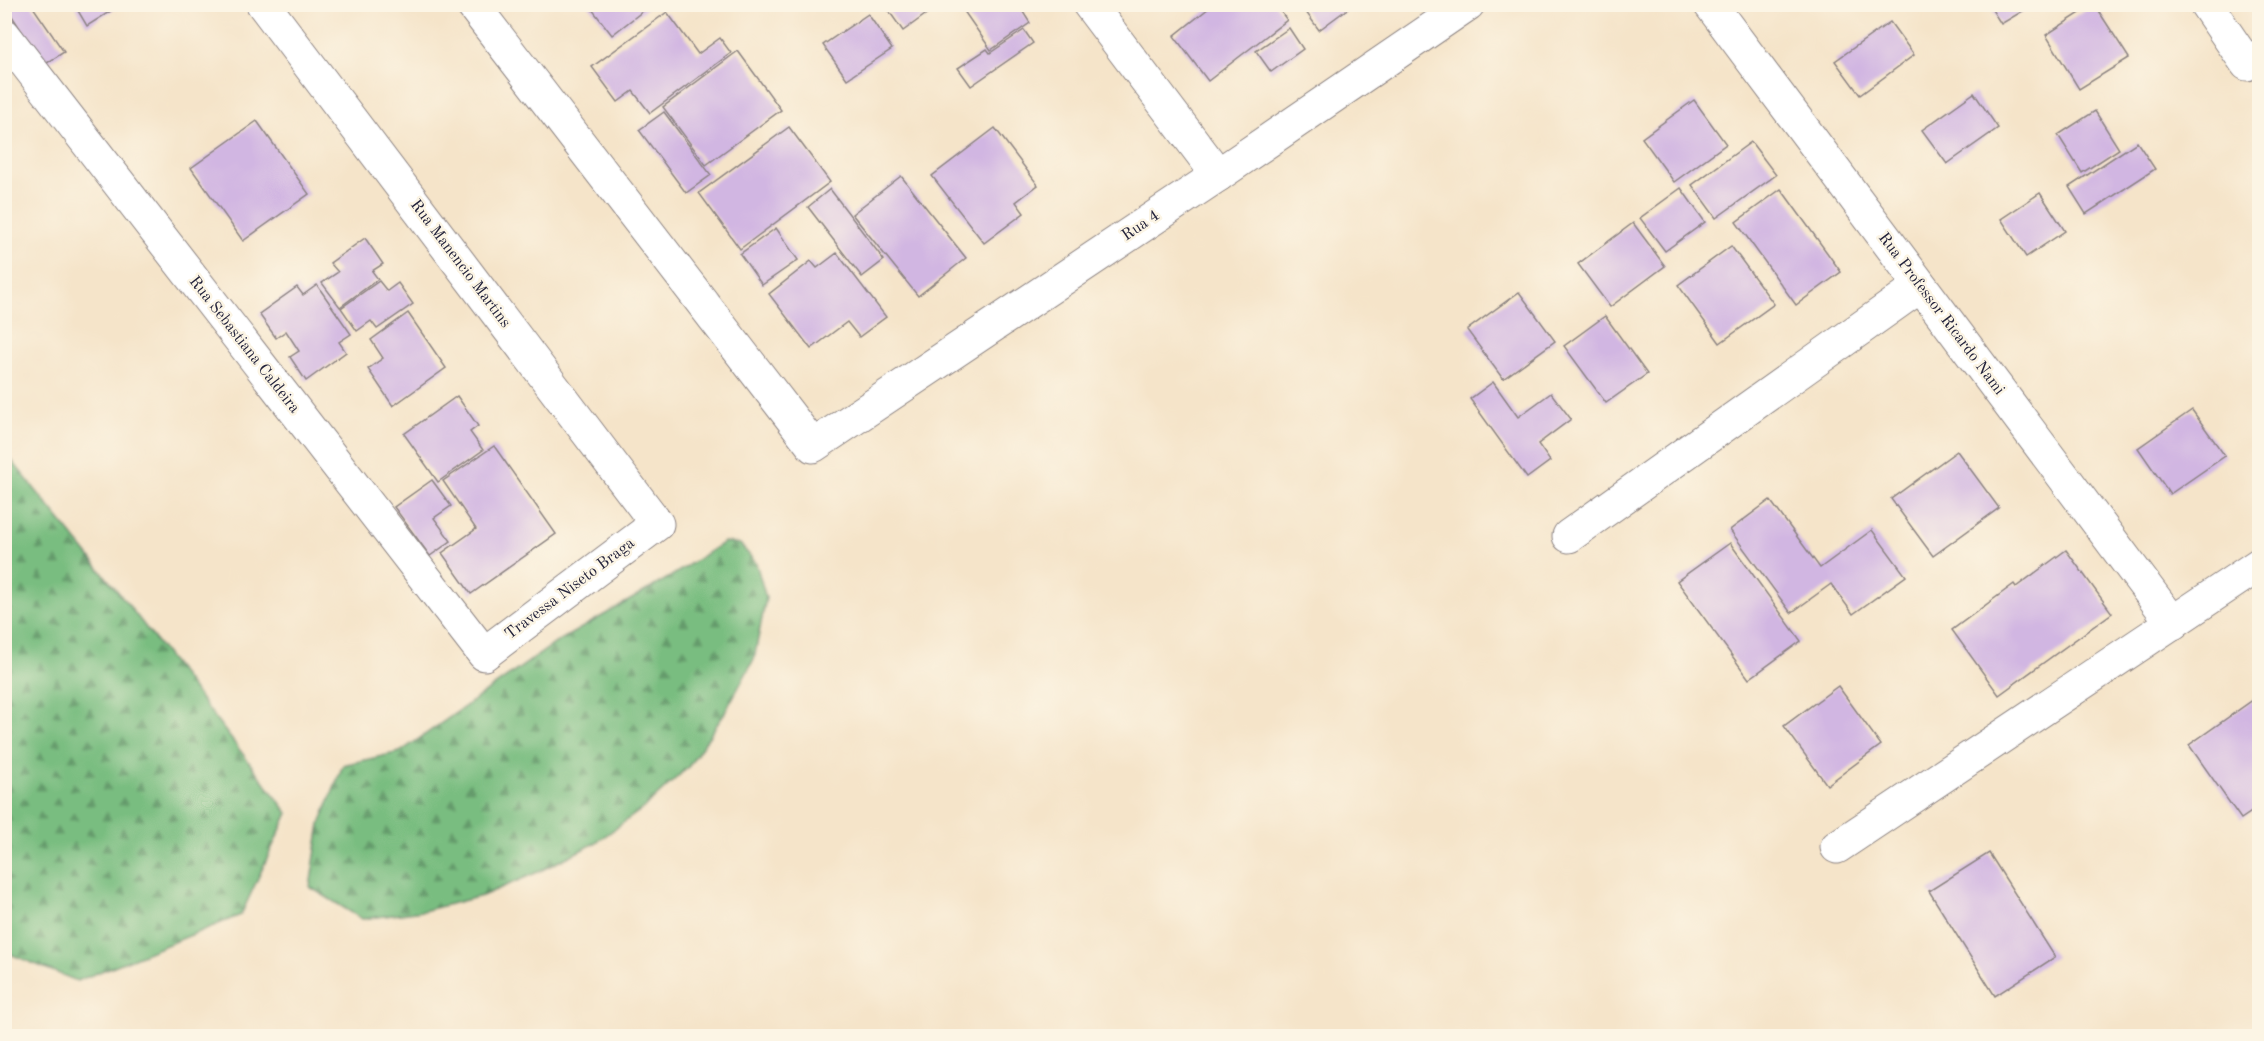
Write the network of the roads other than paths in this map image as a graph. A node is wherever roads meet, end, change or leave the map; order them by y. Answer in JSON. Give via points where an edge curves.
{"nodes":[{"id":1,"x":263,"y":4,"type":"edge"},
{"id":2,"x":472,"y":4,"type":"edge"},
{"id":3,"x":1089,"y":4,"type":"edge"},
{"id":4,"x":1468,"y":4,"type":"edge"},
{"id":5,"x":1710,"y":4,"type":"edge"},
{"id":6,"x":2206,"y":4,"type":"edge"},
{"id":7,"x":4,"y":35,"type":"edge"},
{"id":8,"x":2253,"y":60,"type":"edge"},
{"id":9,"x":1218,"y":175,"type":"junction"},
{"id":10,"x":1920,"y":286,"type":"junction"},
{"id":11,"x":657,"y":524,"type":"joint"},
{"id":12,"x":1569,"y":536,"type":"dead end"},
{"id":13,"x":2259,"y":564,"type":"edge"},
{"id":14,"x":2173,"y":623,"type":"junction"},
{"id":15,"x":484,"y":654,"type":"joint"},
{"id":16,"x":1837,"y":847,"type":"dead end"}],
"edges":[{"from":1,"to":11,"type":"street","name":"Rua Manencio Martins"},
{"from":2,"to":9,"type":"street","name":"Rua 4","via":[[813,446]]},
{"from":3,"to":9,"type":"street"},
{"from":4,"to":9,"type":"street","name":"Rua 4"},
{"from":5,"to":10,"type":"street","name":"Rua Professor Ricardo Nami"},
{"from":6,"to":8,"type":"street"},
{"from":7,"to":15,"type":"street","name":"Rua Sebastiana Caldeira"},
{"from":10,"to":12,"type":"street"},
{"from":10,"to":14,"type":"street","name":"Rua Professor Ricardo Nami"},
{"from":11,"to":15,"type":"street","name":"Travessa Niseto Braga"},
{"from":13,"to":14,"type":"street"},
{"from":14,"to":16,"type":"street"}]}
